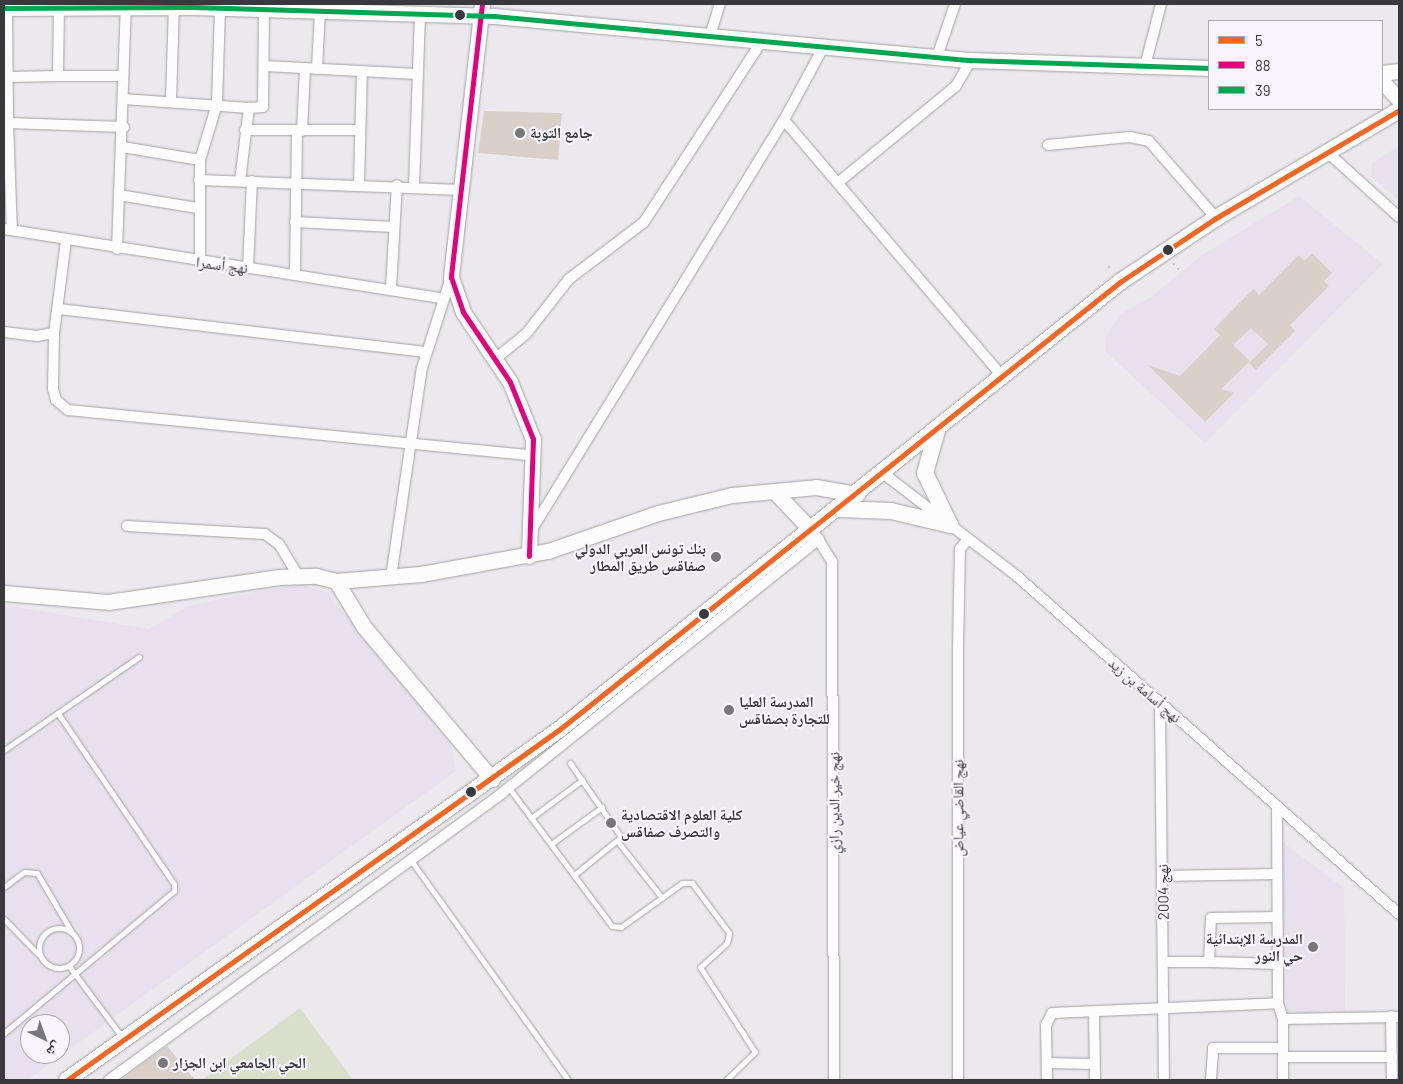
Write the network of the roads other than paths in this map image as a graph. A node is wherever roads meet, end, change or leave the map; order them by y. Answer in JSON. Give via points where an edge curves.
{"nodes":[{"id":1,"x":720,"y":4,"type":"edge"},
{"id":2,"x":955,"y":4,"type":"edge"},
{"id":3,"x":1162,"y":4,"type":"edge"},
{"id":4,"x":32,"y":5,"type":"edge"},
{"id":5,"x":193,"y":5,"type":"edge"},
{"id":6,"x":59,"y":6,"type":"junction"},
{"id":7,"x":126,"y":6,"type":"junction"},
{"id":8,"x":174,"y":6,"type":"junction"},
{"id":9,"x":5,"y":8,"type":"edge"},
{"id":10,"x":220,"y":8,"type":"junction"},
{"id":11,"x":264,"y":10,"type":"junction"},
{"id":12,"x":320,"y":11,"type":"junction"},
{"id":13,"x":415,"y":11,"type":"edge"},
{"id":14,"x":480,"y":11,"type":"edge"},
{"id":15,"x":710,"y":36,"type":"junction"},
{"id":16,"x":762,"y":41,"type":"junction"},
{"id":17,"x":824,"y":46,"type":"junction"},
{"id":18,"x":937,"y":57,"type":"junction"},
{"id":19,"x":971,"y":60,"type":"junction"},
{"id":20,"x":265,"y":66,"type":"junction"},
{"id":21,"x":1145,"y":66,"type":"junction"},
{"id":22,"x":317,"y":68,"type":"junction"},
{"id":23,"x":1208,"y":68,"type":"edge"},
{"id":24,"x":305,"y":69,"type":"junction"},
{"id":25,"x":362,"y":71,"type":"junction"},
{"id":26,"x":1399,"y":71,"type":"edge"},
{"id":27,"x":1383,"y":73,"type":"edge"},
{"id":28,"x":417,"y":74,"type":"junction"},
{"id":29,"x":58,"y":76,"type":"junction"},
{"id":30,"x":122,"y":76,"type":"junction"},
{"id":31,"x":7,"y":77,"type":"junction"},
{"id":32,"x":1383,"y":82,"type":"edge"},
{"id":33,"x":123,"y":99,"type":"junction"},
{"id":34,"x":171,"y":100,"type":"junction"},
{"id":35,"x":1399,"y":100,"type":"edge"},
{"id":36,"x":217,"y":104,"type":"junction"},
{"id":37,"x":249,"y":108,"type":"junction"},
{"id":38,"x":1399,"y":110,"type":"edge"},
{"id":39,"x":784,"y":120,"type":"junction"},
{"id":40,"x":8,"y":123,"type":"junction"},
{"id":41,"x":124,"y":127,"type":"junction"},
{"id":42,"x":245,"y":130,"type":"junction"},
{"id":43,"x":359,"y":130,"type":"junction"},
{"id":44,"x":300,"y":131,"type":"junction"},
{"id":45,"x":1048,"y":145,"type":"dead end"},
{"id":46,"x":123,"y":147,"type":"junction"},
{"id":47,"x":1326,"y":151,"type":"junction"},
{"id":48,"x":200,"y":160,"type":"junction"},
{"id":49,"x":199,"y":180,"type":"junction"},
{"id":50,"x":240,"y":181,"type":"junction"},
{"id":51,"x":252,"y":181,"type":"junction"},
{"id":52,"x":840,"y":181,"type":"junction"},
{"id":53,"x":296,"y":182,"type":"junction"},
{"id":54,"x":359,"y":183,"type":"junction"},
{"id":55,"x":397,"y":185,"type":"junction"},
{"id":56,"x":414,"y":186,"type":"junction"},
{"id":57,"x":462,"y":190,"type":"junction"},
{"id":58,"x":119,"y":195,"type":"junction"},
{"id":59,"x":197,"y":208,"type":"junction"},
{"id":60,"x":1399,"y":217,"type":"edge"},
{"id":61,"x":1216,"y":218,"type":"junction"},
{"id":62,"x":295,"y":222,"type":"junction"},
{"id":63,"x":393,"y":227,"type":"junction"},
{"id":64,"x":8,"y":230,"type":"edge"},
{"id":65,"x":66,"y":240,"type":"junction"},
{"id":66,"x":117,"y":249,"type":"junction"},
{"id":67,"x":200,"y":263,"type":"junction"},
{"id":68,"x":248,"y":268,"type":"junction"},
{"id":69,"x":295,"y":275,"type":"junction"},
{"id":70,"x":451,"y":277,"type":"junction"},
{"id":71,"x":391,"y":288,"type":"junction"},
{"id":72,"x":441,"y":298,"type":"junction"},
{"id":73,"x":59,"y":309,"type":"junction"},
{"id":74,"x":4,"y":332,"type":"edge"},
{"id":75,"x":54,"y":333,"type":"junction"},
{"id":76,"x":425,"y":352,"type":"junction"},
{"id":77,"x":495,"y":359,"type":"junction"},
{"id":78,"x":1002,"y":376,"type":"junction"},
{"id":79,"x":938,"y":430,"type":"junction"},
{"id":80,"x":412,"y":443,"type":"junction"},
{"id":81,"x":533,"y":456,"type":"junction"},
{"id":82,"x":884,"y":474,"type":"junction"},
{"id":83,"x":776,"y":493,"type":"junction"},
{"id":84,"x":857,"y":494,"type":"junction"},
{"id":85,"x":839,"y":509,"type":"junction"},
{"id":86,"x":127,"y":526,"type":"dead end"},
{"id":87,"x":950,"y":526,"type":"junction"},
{"id":88,"x":529,"y":534,"type":"junction"},
{"id":89,"x":816,"y":535,"type":"junction"},
{"id":90,"x":968,"y":539,"type":"junction"},
{"id":91,"x":529,"y":556,"type":"junction"},
{"id":92,"x":298,"y":576,"type":"junction"},
{"id":93,"x":391,"y":577,"type":"junction"},
{"id":94,"x":336,"y":581,"type":"junction"},
{"id":95,"x":4,"y":593,"type":"edge"},
{"id":96,"x":139,"y":658,"type":"dead end"},
{"id":97,"x":1160,"y":704,"type":"junction"},
{"id":98,"x":58,"y":712,"type":"junction"},
{"id":99,"x":4,"y":750,"type":"edge"},
{"id":100,"x":570,"y":763,"type":"dead end"},
{"id":101,"x":492,"y":779,"type":"junction"},
{"id":102,"x":582,"y":780,"type":"junction"},
{"id":103,"x":506,"y":790,"type":"junction"},
{"id":104,"x":602,"y":807,"type":"junction"},
{"id":105,"x":1277,"y":807,"type":"junction"},
{"id":106,"x":531,"y":818,"type":"junction"},
{"id":107,"x":618,"y":842,"type":"junction"},
{"id":108,"x":551,"y":844,"type":"junction"},
{"id":109,"x":410,"y":858,"type":"junction"},
{"id":110,"x":1277,"y":874,"type":"junction"},
{"id":111,"x":574,"y":875,"type":"junction"},
{"id":112,"x":1163,"y":876,"type":"junction"},
{"id":113,"x":4,"y":887,"type":"edge"},
{"id":114,"x":662,"y":898,"type":"junction"},
{"id":115,"x":1399,"y":914,"type":"edge"},
{"id":116,"x":1277,"y":917,"type":"junction"},
{"id":117,"x":4,"y":919,"type":"edge"},
{"id":118,"x":71,"y":932,"type":"junction"},
{"id":119,"x":40,"y":956,"type":"junction"},
{"id":120,"x":1164,"y":962,"type":"junction"},
{"id":121,"x":1209,"y":962,"type":"junction"},
{"id":122,"x":1278,"y":964,"type":"junction"},
{"id":123,"x":69,"y":966,"type":"junction"},
{"id":124,"x":75,"y":974,"type":"junction"},
{"id":125,"x":1278,"y":1003,"type":"junction"},
{"id":126,"x":1164,"y":1005,"type":"junction"},
{"id":127,"x":1094,"y":1013,"type":"junction"},
{"id":128,"x":1395,"y":1016,"type":"edge"},
{"id":129,"x":1283,"y":1019,"type":"junction"},
{"id":130,"x":4,"y":1033,"type":"edge"},
{"id":131,"x":124,"y":1040,"type":"junction"},
{"id":132,"x":1283,"y":1052,"type":"junction"},
{"id":133,"x":1392,"y":1057,"type":"junction"},
{"id":134,"x":1047,"y":1063,"type":"junction"},
{"id":135,"x":1094,"y":1064,"type":"junction"},
{"id":136,"x":67,"y":1080,"type":"edge"},
{"id":137,"x":109,"y":1080,"type":"edge"},
{"id":138,"x":568,"y":1080,"type":"edge"},
{"id":139,"x":726,"y":1080,"type":"edge"},
{"id":140,"x":834,"y":1080,"type":"edge"},
{"id":141,"x":958,"y":1080,"type":"edge"},
{"id":142,"x":1047,"y":1080,"type":"edge"},
{"id":143,"x":1095,"y":1080,"type":"edge"},
{"id":144,"x":1164,"y":1080,"type":"edge"},
{"id":145,"x":1211,"y":1080,"type":"edge"},
{"id":146,"x":1283,"y":1080,"type":"edge"},
{"id":147,"x":1392,"y":1080,"type":"edge"}],
"edges":[{"from":1,"to":15,"type":"street"},
{"from":2,"to":18,"type":"street"},
{"from":3,"to":21,"type":"street"},
{"from":4,"to":6,"type":"street"},
{"from":4,"to":9,"type":"street"},
{"from":5,"to":8,"type":"street"},
{"from":5,"to":10,"type":"street"},
{"from":6,"to":7,"type":"street"},
{"from":6,"to":29,"type":"street"},
{"from":7,"to":8,"type":"street"},
{"from":7,"to":30,"type":"street"},
{"from":8,"to":34,"type":"street"},
{"from":9,"to":31,"type":"street"},
{"from":10,"to":11,"type":"street"},
{"from":10,"to":36,"type":"street"},
{"from":11,"to":12,"type":"street"},
{"from":11,"to":20,"type":"street"},
{"from":12,"to":13,"type":"street"},
{"from":12,"to":22,"type":"street"},
{"from":13,"to":14,"type":"street"},
{"from":13,"to":28,"type":"street"},
{"from":14,"to":15,"type":"street"},
{"from":14,"to":57,"type":"street"},
{"from":15,"to":16,"type":"street"},
{"from":16,"to":17,"type":"street"},
{"from":16,"to":77,"type":"street","via":[[644,222],[569,279],[526,334]]},
{"from":17,"to":18,"type":"street"},
{"from":17,"to":39,"type":"street"},
{"from":18,"to":19,"type":"street"},
{"from":19,"to":21,"type":"street"},
{"from":19,"to":52,"type":"street","via":[[956,86]]},
{"from":20,"to":24,"type":"street"},
{"from":20,"to":37,"type":"street","via":[[263,107]]},
{"from":21,"to":23,"type":"street"},
{"from":22,"to":24,"type":"street"},
{"from":22,"to":25,"type":"street"},
{"from":24,"to":44,"type":"street"},
{"from":25,"to":28,"type":"street"},
{"from":25,"to":43,"type":"street"},
{"from":26,"to":27,"type":"street"},
{"from":28,"to":56,"type":"street"},
{"from":29,"to":30,"type":"street"},
{"from":29,"to":31,"type":"street"},
{"from":30,"to":33,"type":"street"},
{"from":31,"to":40,"type":"street"},
{"from":32,"to":35,"type":"street"},
{"from":33,"to":34,"type":"street"},
{"from":33,"to":41,"type":"street"},
{"from":34,"to":36,"type":"street"},
{"from":36,"to":37,"type":"street"},
{"from":36,"to":48,"type":"street"},
{"from":37,"to":42,"type":"street"},
{"from":38,"to":47,"type":"main road"},
{"from":39,"to":52,"type":"street"},
{"from":39,"to":88,"type":"street"},
{"from":40,"to":41,"type":"street"},
{"from":40,"to":64,"type":"street"},
{"from":41,"to":46,"type":"street"},
{"from":42,"to":44,"type":"street"},
{"from":42,"to":50,"type":"street"},
{"from":43,"to":44,"type":"street"},
{"from":43,"to":54,"type":"street"},
{"from":44,"to":53,"type":"street"},
{"from":45,"to":61,"type":"street","via":[[1130,137],[1149,141]]},
{"from":46,"to":48,"type":"street"},
{"from":46,"to":58,"type":"street"},
{"from":47,"to":60,"type":"street"},
{"from":47,"to":61,"type":"main road"},
{"from":48,"to":49,"type":"street"},
{"from":49,"to":50,"type":"street"},
{"from":49,"to":59,"type":"street"},
{"from":50,"to":51,"type":"street"},
{"from":51,"to":53,"type":"street"},
{"from":51,"to":68,"type":"street"},
{"from":52,"to":78,"type":"street"},
{"from":53,"to":54,"type":"street"},
{"from":53,"to":62,"type":"street"},
{"from":54,"to":55,"type":"street"},
{"from":55,"to":56,"type":"street"},
{"from":55,"to":63,"type":"street"},
{"from":56,"to":57,"type":"street"},
{"from":57,"to":70,"type":"street"},
{"from":58,"to":59,"type":"street"},
{"from":58,"to":66,"type":"street"},
{"from":59,"to":67,"type":"street"},
{"from":61,"to":78,"type":"main road","via":[[1120,282]]},
{"from":62,"to":63,"type":"street"},
{"from":62,"to":69,"type":"street"},
{"from":63,"to":71,"type":"street"},
{"from":64,"to":65,"type":"street","name":"نهج أسمرا"},
{"from":65,"to":66,"type":"street","name":"نهج أسمرا"},
{"from":65,"to":73,"type":"street"},
{"from":66,"to":67,"type":"street","name":"نهج أسمرا"},
{"from":67,"to":68,"type":"street","name":"نهج أسمرا"},
{"from":68,"to":69,"type":"street","name":"نهج أسمرا"},
{"from":69,"to":71,"type":"street","name":"نهج أسمرا"},
{"from":70,"to":72,"type":"street"},
{"from":70,"to":77,"type":"street","via":[[462,312]]},
{"from":71,"to":72,"type":"street","name":"نهج أسمرا"},
{"from":72,"to":76,"type":"street"},
{"from":73,"to":75,"type":"street"},
{"from":73,"to":76,"type":"street"},
{"from":74,"to":75,"type":"street","via":[[37,336]]},
{"from":75,"to":80,"type":"street","via":[[53,389],[56,400],[68,410]]},
{"from":76,"to":80,"type":"street"},
{"from":77,"to":81,"type":"street","via":[[526,412]]},
{"from":78,"to":79,"type":"main road"},
{"from":79,"to":82,"type":"main road"},
{"from":79,"to":87,"type":"main road","via":[[925,473]]},
{"from":80,"to":81,"type":"street"},
{"from":80,"to":93,"type":"street"},
{"from":81,"to":88,"type":"street"},
{"from":82,"to":84,"type":"main road"},
{"from":82,"to":87,"type":"street","name":"نهج أسامة بن زيد"},
{"from":83,"to":84,"type":"street","via":[[816,487]]},
{"from":83,"to":89,"type":"street"},
{"from":83,"to":91,"type":"street","via":[[732,495],[658,513]]},
{"from":84,"to":85,"type":"main road"},
{"from":85,"to":87,"type":"main road","via":[[891,511]]},
{"from":85,"to":89,"type":"main road"},
{"from":86,"to":92,"type":"street","via":[[265,534],[279,544]]},
{"from":87,"to":90,"type":"street","name":"نهج أسامة بن زيد"},
{"from":88,"to":91,"type":"street"},
{"from":89,"to":101,"type":"main road"},
{"from":89,"to":103,"type":"street"},
{"from":89,"to":140,"type":"street","name":"نهج خير الدين رازي","via":[[832,562]]},
{"from":90,"to":97,"type":"street","name":"نهج أسامة بن زيد","via":[[1018,577]]},
{"from":90,"to":141,"type":"street","name":"نهج القاضي عياض","via":[[960,549],[958,641]]},
{"from":91,"to":93,"type":"street"},
{"from":92,"to":94,"type":"street"},
{"from":92,"to":95,"type":"street","via":[[108,602]]},
{"from":93,"to":94,"type":"street"},
{"from":94,"to":101,"type":"street","via":[[375,641]]},
{"from":96,"to":98,"type":"lane"},
{"from":97,"to":105,"type":"street","name":"نهج أسامة بن زيد"},
{"from":97,"to":112,"type":"street","name":"نهج 2004"},
{"from":98,"to":99,"type":"lane"},
{"from":98,"to":124,"type":"lane","via":[[174,884],[170,896]]},
{"from":100,"to":102,"type":"lane"},
{"from":101,"to":103,"type":"street"},
{"from":101,"to":131,"type":"main road"},
{"from":102,"to":104,"type":"lane"},
{"from":102,"to":106,"type":"lane"},
{"from":103,"to":106,"type":"lane"},
{"from":103,"to":109,"type":"street"},
{"from":104,"to":107,"type":"lane","via":[[620,832]]},
{"from":104,"to":108,"type":"lane"},
{"from":105,"to":110,"type":"street"},
{"from":105,"to":115,"type":"street","name":"نهج أسامة بن زيد"},
{"from":106,"to":108,"type":"lane"},
{"from":107,"to":111,"type":"lane"},
{"from":107,"to":114,"type":"lane"},
{"from":108,"to":111,"type":"lane"},
{"from":109,"to":137,"type":"street"},
{"from":109,"to":138,"type":"lane"},
{"from":110,"to":112,"type":"street"},
{"from":110,"to":116,"type":"street"},
{"from":111,"to":114,"type":"lane","via":[[616,928]]},
{"from":112,"to":120,"type":"street","name":"نهج 2004"},
{"from":113,"to":118,"type":"lane","via":[[24,872],[37,873]]},
{"from":114,"to":139,"type":"lane","via":[[682,883],[692,883],[729,933],[727,943],[700,967],[755,1052]]},
{"from":116,"to":121,"type":"street","via":[[1211,918]]},
{"from":116,"to":122,"type":"street"},
{"from":117,"to":119,"type":"lane"},
{"from":118,"to":119,"type":"lane","via":[[54,928],[44,934]]},
{"from":118,"to":123,"type":"lane","via":[[79,952]]},
{"from":119,"to":123,"type":"lane","via":[[52,968]]},
{"from":120,"to":121,"type":"street"},
{"from":120,"to":126,"type":"street","name":"نهج 2004"},
{"from":121,"to":122,"type":"street"},
{"from":122,"to":125,"type":"street"},
{"from":123,"to":124,"type":"lane"},
{"from":124,"to":130,"type":"lane"},
{"from":124,"to":131,"type":"lane"},
{"from":125,"to":126,"type":"street"},
{"from":125,"to":129,"type":"street"},
{"from":126,"to":127,"type":"street"},
{"from":126,"to":144,"type":"street","name":"نهج 2004"},
{"from":127,"to":134,"type":"street","via":[[1052,1013],[1047,1017]]},
{"from":127,"to":135,"type":"street"},
{"from":128,"to":129,"type":"street"},
{"from":128,"to":133,"type":"street"},
{"from":129,"to":132,"type":"street"},
{"from":131,"to":136,"type":"main road"},
{"from":132,"to":133,"type":"street"},
{"from":132,"to":145,"type":"street","via":[[1213,1048]]},
{"from":132,"to":146,"type":"street"},
{"from":133,"to":147,"type":"street"},
{"from":134,"to":135,"type":"street"},
{"from":134,"to":142,"type":"street"},
{"from":135,"to":143,"type":"street"}]}
